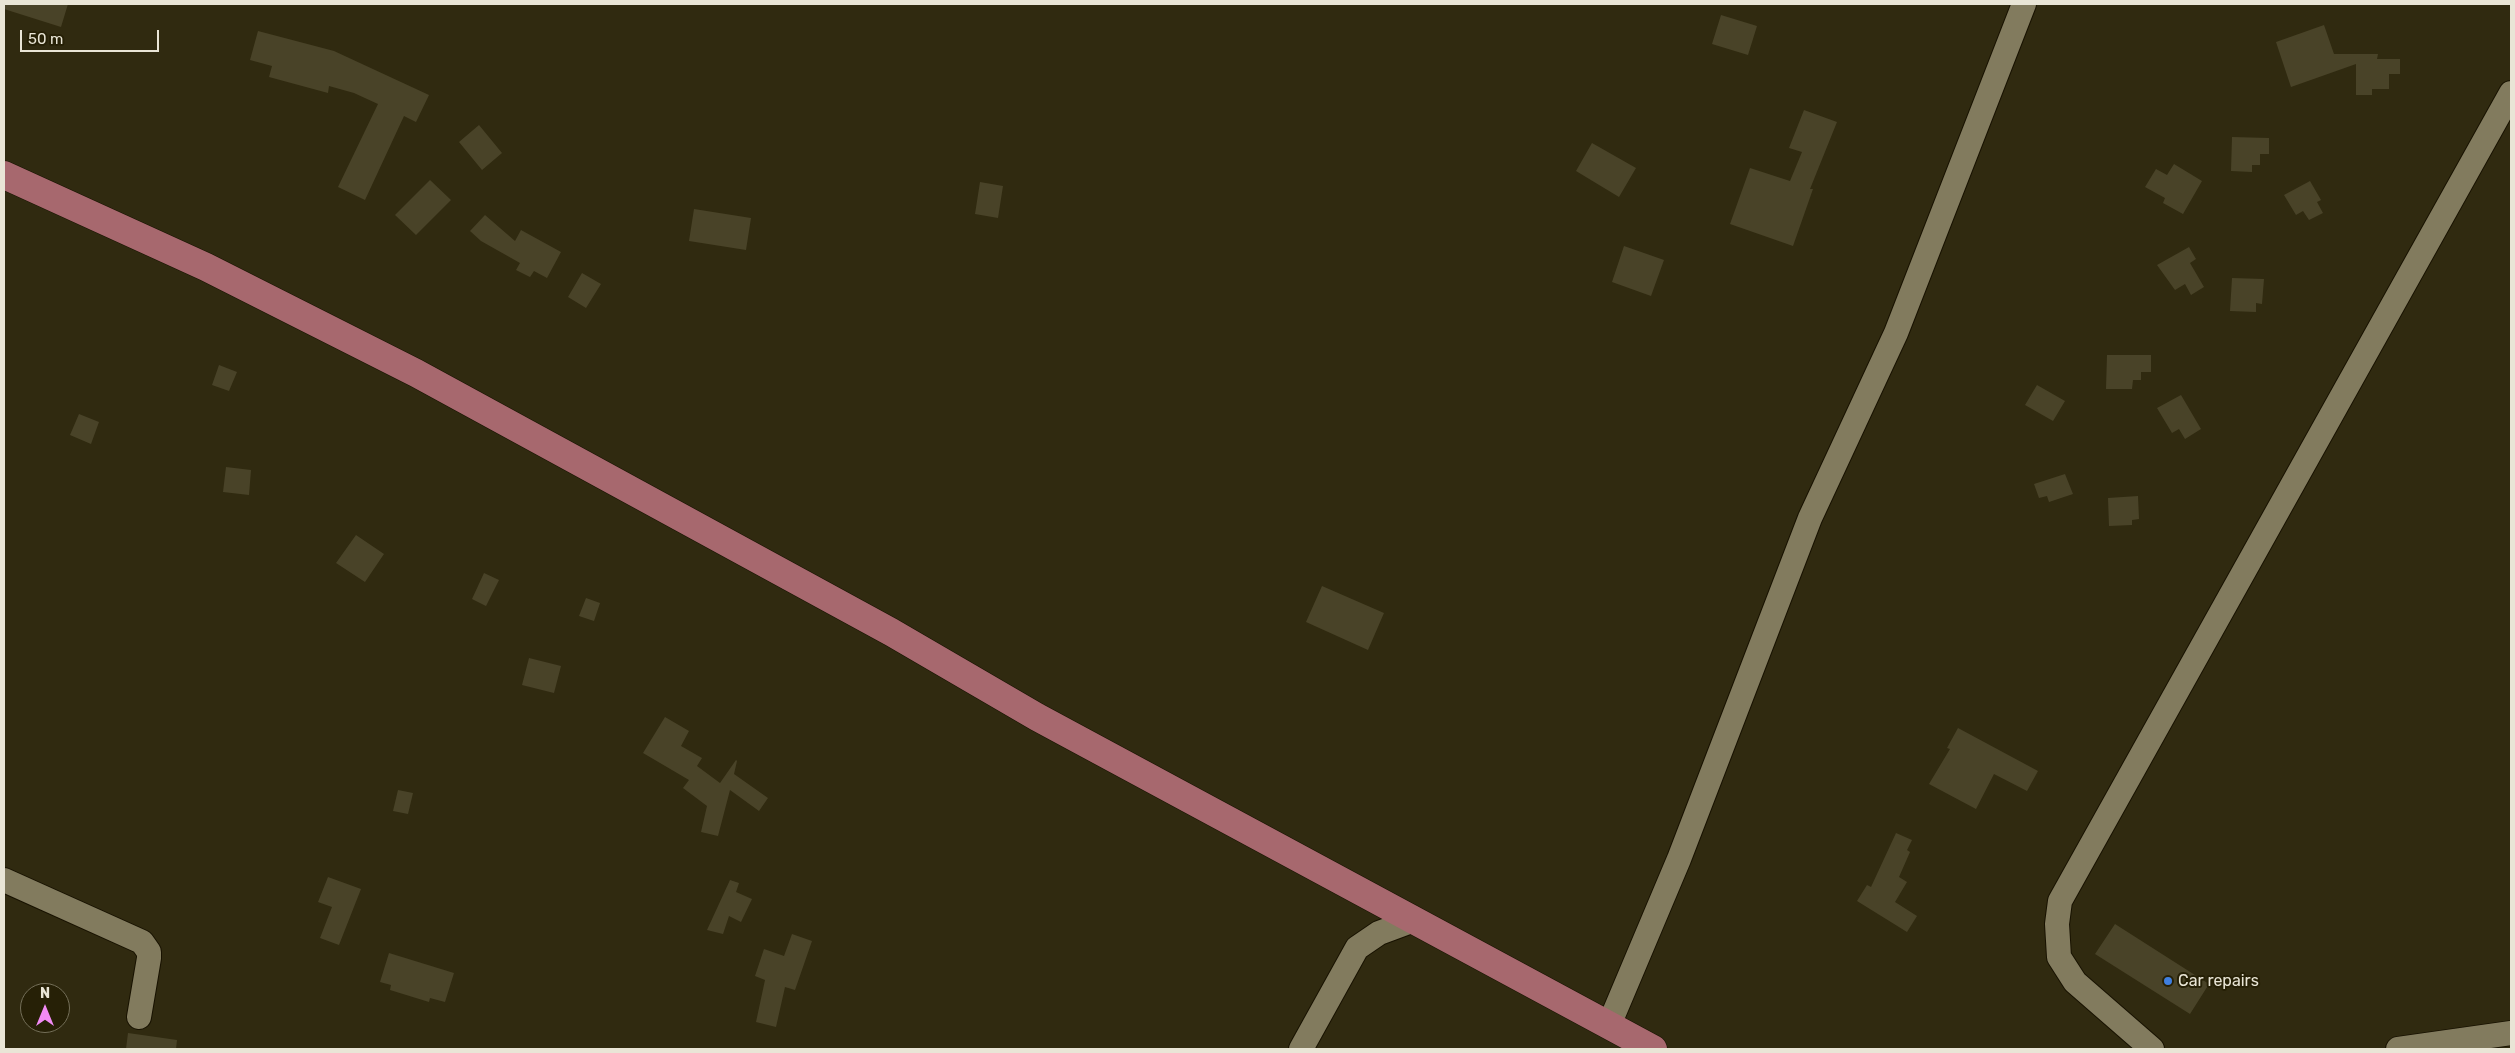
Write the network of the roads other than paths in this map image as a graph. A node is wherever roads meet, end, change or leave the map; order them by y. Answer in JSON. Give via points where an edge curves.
{"nodes":[{"id":1,"x":2024,"y":4,"type":"edge"},
{"id":2,"x":2511,"y":93,"type":"edge"},
{"id":3,"x":4,"y":175,"type":"edge"},
{"id":4,"x":4,"y":880,"type":"edge"},
{"id":5,"x":1414,"y":920,"type":"junction"},
{"id":6,"x":139,"y":1016,"type":"dead end"},
{"id":7,"x":2511,"y":1033,"type":"edge"},
{"id":8,"x":1618,"y":1037,"type":"edge"},
{"id":9,"x":1301,"y":1049,"type":"edge"},
{"id":10,"x":1653,"y":1049,"type":"edge"},
{"id":11,"x":2152,"y":1049,"type":"edge"},
{"id":12,"x":2398,"y":1049,"type":"edge"}],
"edges":[{"from":1,"to":8,"type":"street","via":[[1896,333],[1810,518],[1680,859]]},
{"from":2,"to":11,"type":"street","via":[[2060,901],[2057,924],[2059,957],[2074,982]]},
{"from":3,"to":5,"type":"main road","via":[[206,268],[416,373],[891,632],[1037,717]]},
{"from":4,"to":6,"type":"street","via":[[142,942],[149,958]]},
{"from":5,"to":8,"type":"main road"},
{"from":5,"to":9,"type":"street","via":[[1379,933],[1357,948]]},
{"from":7,"to":12,"type":"street"},
{"from":8,"to":10,"type":"main road"}]}
